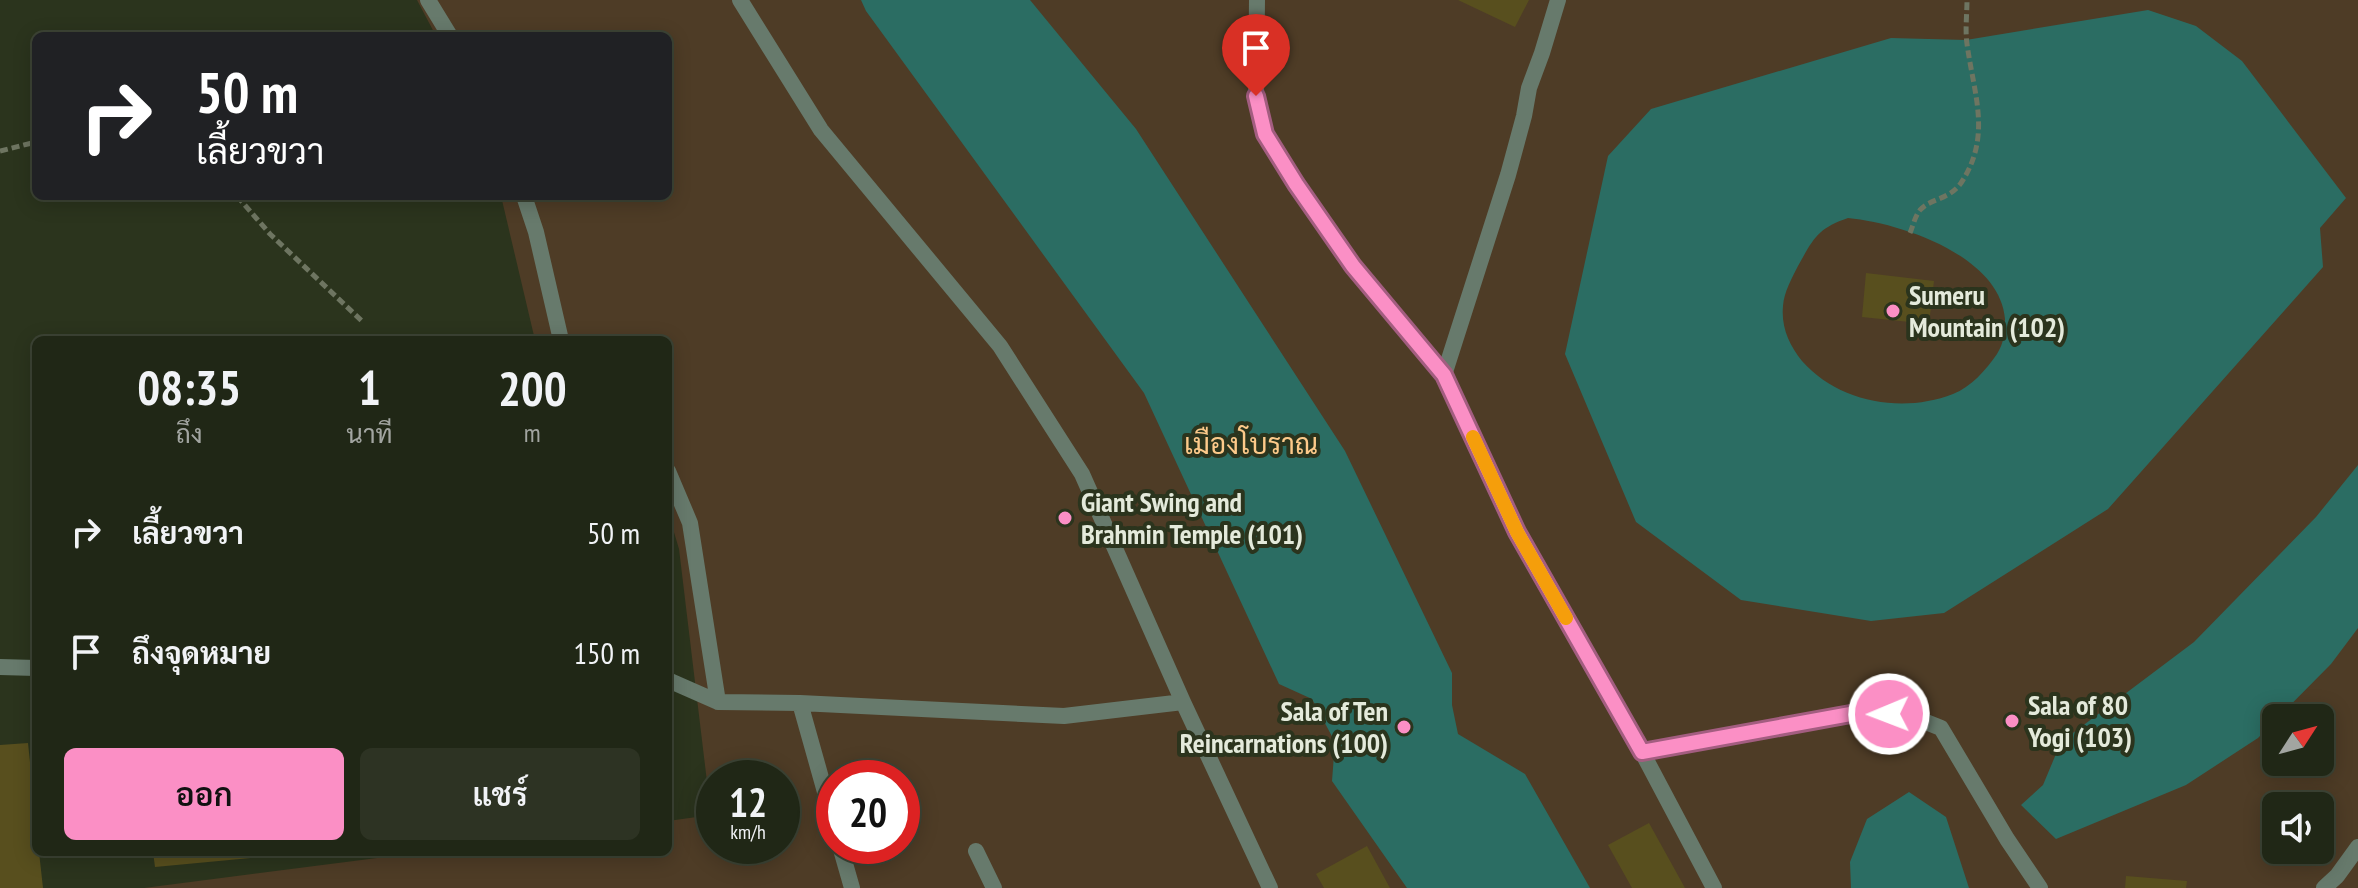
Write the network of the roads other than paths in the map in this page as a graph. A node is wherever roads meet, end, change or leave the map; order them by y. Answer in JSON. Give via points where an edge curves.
{"nodes":[{"id":1,"x":428,"y":0,"type":"edge"},
{"id":2,"x":740,"y":0,"type":"edge"},
{"id":3,"x":1257,"y":0,"type":"edge"},
{"id":4,"x":1558,"y":0,"type":"edge"},
{"id":5,"x":448,"y":32,"type":"edge"},
{"id":6,"x":525,"y":200,"type":"edge"},
{"id":7,"x":560,"y":336,"type":"edge"},
{"id":8,"x":1444,"y":375,"type":"junction"},
{"id":9,"x":672,"y":480,"type":"edge"},
{"id":10,"x":0,"y":667,"type":"edge"},
{"id":11,"x":32,"y":668,"type":"edge"},
{"id":12,"x":672,"y":682,"type":"edge"},
{"id":13,"x":718,"y":702,"type":"junction"},
{"id":14,"x":1183,"y":702,"type":"junction"},
{"id":15,"x":800,"y":703,"type":"junction"},
{"id":16,"x":1642,"y":752,"type":"junction"},
{"id":17,"x":816,"y":760,"type":"edge"},
{"id":18,"x":2358,"y":847,"type":"edge"},
{"id":19,"x":976,"y":851,"type":"dead end"},
{"id":20,"x":845,"y":864,"type":"edge"},
{"id":21,"x":2337,"y":876,"type":"junction"},
{"id":22,"x":852,"y":888,"type":"edge"},
{"id":23,"x":994,"y":888,"type":"edge"},
{"id":24,"x":1270,"y":888,"type":"edge"},
{"id":25,"x":1714,"y":888,"type":"edge"},
{"id":26,"x":2040,"y":888,"type":"edge"},
{"id":27,"x":2324,"y":888,"type":"edge"},
{"id":28,"x":2350,"y":888,"type":"edge"}],
"edges":[{"from":1,"to":5,"type":"lane"},
{"from":2,"to":14,"type":"lane","via":[[821,130],[1000,346],[1082,474]]},
{"from":3,"to":8,"type":"lane","via":[[1256,96],[1265,134],[1353,266]]},
{"from":4,"to":8,"type":"lane"},
{"from":6,"to":7,"type":"lane"},
{"from":8,"to":16,"type":"lane","via":[[1517,532]]},
{"from":9,"to":13,"type":"lane","via":[[690,523]]},
{"from":10,"to":11,"type":"lane"},
{"from":12,"to":13,"type":"lane"},
{"from":13,"to":15,"type":"lane"},
{"from":14,"to":15,"type":"lane","via":[[1064,716]]},
{"from":14,"to":24,"type":"lane"},
{"from":15,"to":17,"type":"lane"},
{"from":16,"to":25,"type":"lane"},
{"from":16,"to":26,"type":"lane","via":[[1867,711],[1911,716],[1941,728]]},
{"from":18,"to":21,"type":"lane"},
{"from":19,"to":23,"type":"lane"},
{"from":20,"to":22,"type":"lane"},
{"from":21,"to":27,"type":"lane"},
{"from":21,"to":28,"type":"lane"}]}
